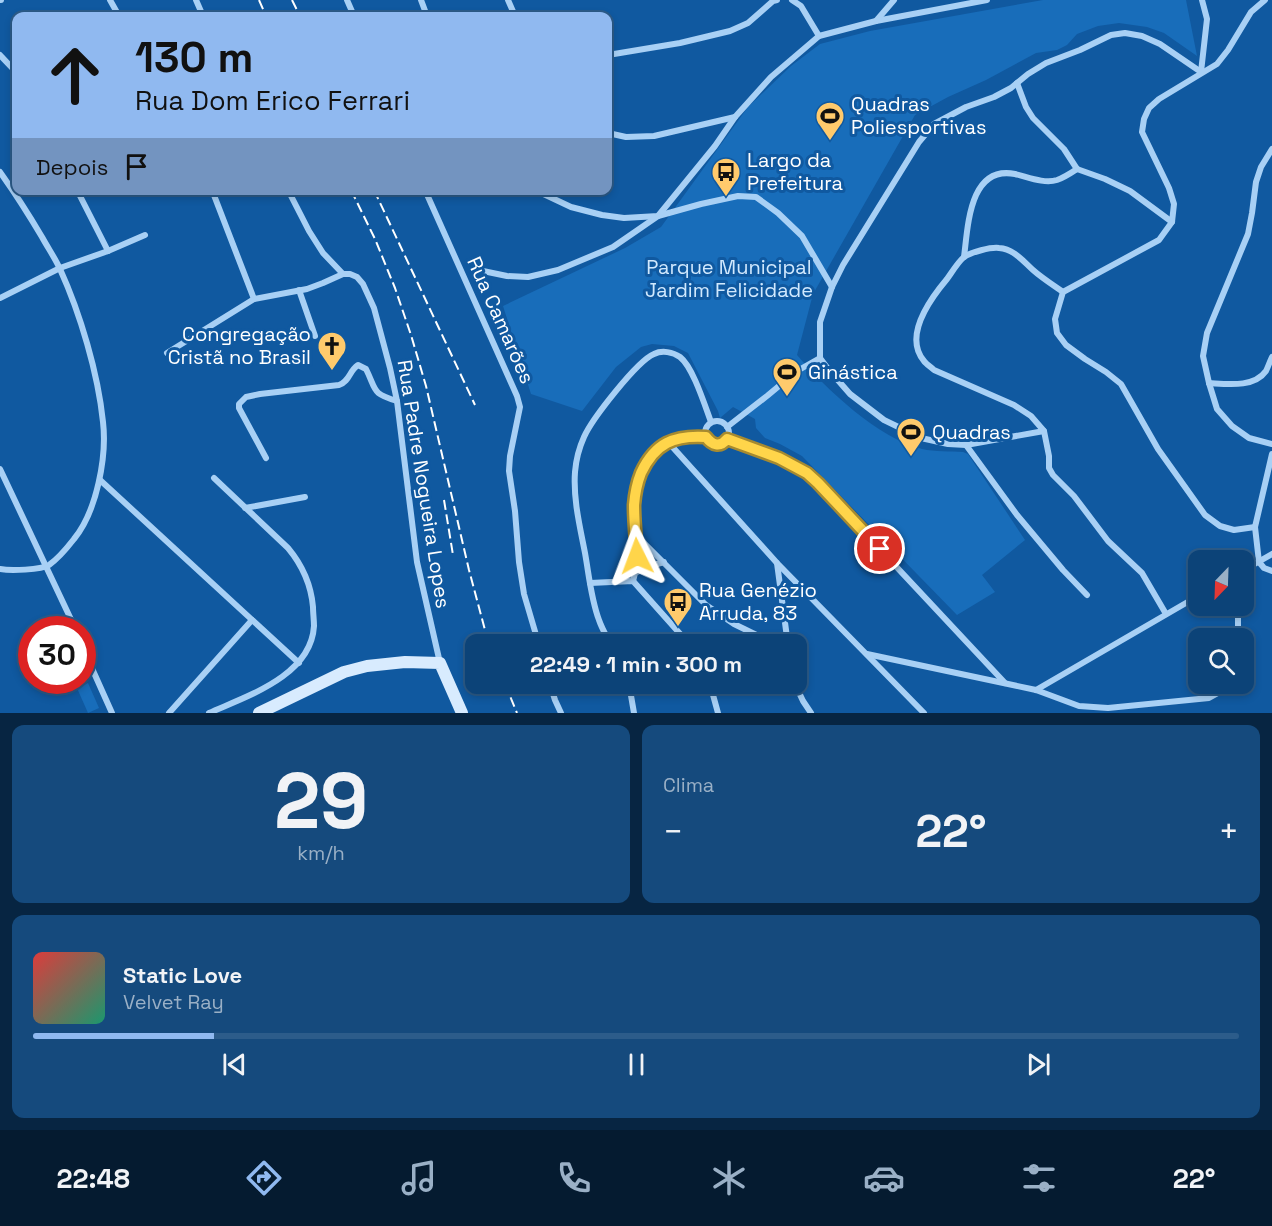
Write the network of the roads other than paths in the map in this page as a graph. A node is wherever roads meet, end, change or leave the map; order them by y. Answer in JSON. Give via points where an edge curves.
{"nodes":[{"id":1,"x":777,"y":0,"type":"edge"},
{"id":2,"x":792,"y":0,"type":"edge"},
{"id":3,"x":894,"y":0,"type":"edge"},
{"id":4,"x":987,"y":0,"type":"edge"},
{"id":5,"x":1202,"y":0,"type":"edge"},
{"id":6,"x":1265,"y":0,"type":"edge"},
{"id":7,"x":876,"y":21,"type":"junction"},
{"id":8,"x":819,"y":36,"type":"junction"},
{"id":9,"x":612,"y":54,"type":"edge"},
{"id":10,"x":0,"y":55,"type":"edge"},
{"id":11,"x":12,"y":68,"type":"edge"},
{"id":12,"x":1201,"y":72,"type":"junction"},
{"id":13,"x":1017,"y":83,"type":"junction"},
{"id":14,"x":735,"y":117,"type":"junction"},
{"id":15,"x":612,"y":134,"type":"edge"},
{"id":16,"x":1272,"y":149,"type":"edge"},
{"id":17,"x":1077,"y":169,"type":"junction"},
{"id":18,"x":0,"y":172,"type":"edge"},
{"id":19,"x":12,"y":188,"type":"edge"},
{"id":20,"x":17,"y":195,"type":"edge"},
{"id":21,"x":80,"y":195,"type":"edge"},
{"id":22,"x":214,"y":195,"type":"edge"},
{"id":23,"x":291,"y":195,"type":"edge"},
{"id":24,"x":427,"y":195,"type":"edge"},
{"id":25,"x":546,"y":195,"type":"edge"},
{"id":26,"x":658,"y":216,"type":"junction"},
{"id":27,"x":1172,"y":222,"type":"junction"},
{"id":28,"x":146,"y":235,"type":"dead end"},
{"id":29,"x":108,"y":251,"type":"junction"},
{"id":30,"x":964,"y":257,"type":"junction"},
{"id":31,"x":60,"y":268,"type":"junction"},
{"id":32,"x":483,"y":271,"type":"dead end"},
{"id":33,"x":342,"y":274,"type":"junction"},
{"id":34,"x":832,"y":287,"type":"junction"},
{"id":35,"x":299,"y":290,"type":"junction"},
{"id":36,"x":1063,"y":292,"type":"junction"},
{"id":37,"x":0,"y":298,"type":"edge"},
{"id":38,"x":254,"y":299,"type":"junction"},
{"id":39,"x":315,"y":336,"type":"dead end"},
{"id":40,"x":167,"y":353,"type":"dead end"},
{"id":41,"x":1272,"y":357,"type":"edge"},
{"id":42,"x":820,"y":358,"type":"junction"},
{"id":43,"x":1209,"y":383,"type":"junction"},
{"id":44,"x":397,"y":401,"type":"junction"},
{"id":45,"x":711,"y":422,"type":"junction"},
{"id":46,"x":727,"y":427,"type":"junction"},
{"id":47,"x":1044,"y":431,"type":"junction"},
{"id":48,"x":706,"y":437,"type":"junction"},
{"id":49,"x":727,"y":439,"type":"junction"},
{"id":50,"x":668,"y":442,"type":"junction"},
{"id":51,"x":1272,"y":444,"type":"edge"},
{"id":52,"x":966,"y":445,"type":"junction"},
{"id":53,"x":1272,"y":454,"type":"edge"},
{"id":54,"x":266,"y":458,"type":"dead end"},
{"id":55,"x":0,"y":469,"type":"edge"},
{"id":56,"x":214,"y":478,"type":"dead end"},
{"id":57,"x":100,"y":480,"type":"junction"},
{"id":58,"x":305,"y":497,"type":"dead end"},
{"id":59,"x":245,"y":508,"type":"junction"},
{"id":60,"x":1255,"y":527,"type":"junction"},
{"id":61,"x":636,"y":535,"type":"junction"},
{"id":62,"x":1272,"y":554,"type":"edge"},
{"id":63,"x":664,"y":562,"type":"junction"},
{"id":64,"x":1259,"y":562,"type":"junction"},
{"id":65,"x":777,"y":563,"type":"junction"},
{"id":66,"x":1254,"y":565,"type":"edge"},
{"id":67,"x":47,"y":567,"type":"junction"},
{"id":68,"x":0,"y":569,"type":"edge"},
{"id":69,"x":1272,"y":571,"type":"edge"},
{"id":70,"x":635,"y":573,"type":"junction"},
{"id":71,"x":633,"y":581,"type":"junction"},
{"id":72,"x":590,"y":582,"type":"junction"},
{"id":73,"x":1087,"y":595,"type":"dead end"},
{"id":74,"x":1188,"y":602,"type":"edge"},
{"id":75,"x":1166,"y":614,"type":"junction"},
{"id":76,"x":70,"y":616,"type":"edge"},
{"id":77,"x":252,"y":620,"type":"junction"},
{"id":78,"x":536,"y":634,"type":"edge"},
{"id":79,"x":606,"y":634,"type":"edge"},
{"id":80,"x":680,"y":634,"type":"edge"},
{"id":81,"x":754,"y":634,"type":"edge"},
{"id":82,"x":787,"y":634,"type":"edge"},
{"id":83,"x":867,"y":654,"type":"junction"},
{"id":84,"x":299,"y":663,"type":"junction"},
{"id":85,"x":440,"y":663,"type":"junction"},
{"id":86,"x":96,"y":677,"type":"edge"},
{"id":87,"x":1005,"y":683,"type":"junction"},
{"id":88,"x":1036,"y":690,"type":"junction"},
{"id":89,"x":553,"y":694,"type":"edge"},
{"id":90,"x":631,"y":694,"type":"edge"},
{"id":91,"x":713,"y":694,"type":"edge"},
{"id":92,"x":800,"y":694,"type":"edge"},
{"id":93,"x":1216,"y":694,"type":"edge"},
{"id":94,"x":112,"y":713,"type":"edge"},
{"id":95,"x":169,"y":713,"type":"edge"},
{"id":96,"x":208,"y":713,"type":"edge"},
{"id":97,"x":259,"y":713,"type":"edge"},
{"id":98,"x":462,"y":713,"type":"edge"},
{"id":99,"x":561,"y":713,"type":"edge"},
{"id":100,"x":634,"y":713,"type":"edge"},
{"id":101,"x":718,"y":713,"type":"edge"},
{"id":102,"x":811,"y":713,"type":"edge"},
{"id":103,"x":924,"y":713,"type":"edge"}],
"edges":[{"from":1,"to":9,"type":"street","via":[[748,23],[730,31]]},
{"from":2,"to":8,"type":"street","via":[[801,6]]},
{"from":3,"to":7,"type":"street"},
{"from":4,"to":7,"type":"street"},
{"from":5,"to":12,"type":"street","via":[[1207,19]]},
{"from":6,"to":12,"type":"street","via":[[1251,12],[1217,64]]},
{"from":7,"to":8,"type":"street"},
{"from":8,"to":14,"type":"street","via":[[771,77]]},
{"from":10,"to":11,"type":"street"},
{"from":12,"to":13,"type":"street","via":[[1160,44],[1125,33],[1111,35],[1046,63]]},
{"from":12,"to":27,"type":"street","via":[[1159,99],[1144,119],[1142,132],[1174,204]]},
{"from":13,"to":17,"type":"street","via":[[1033,118],[1064,149]]},
{"from":13,"to":34,"type":"street","via":[[934,124],[919,142]]},
{"from":14,"to":15,"type":"street","via":[[654,136]]},
{"from":14,"to":26,"type":"street"},
{"from":16,"to":43,"type":"street","via":[[1256,182],[1248,234],[1208,333],[1203,356]]},
{"from":17,"to":27,"type":"street","via":[[1130,191]]},
{"from":17,"to":30,"type":"street","via":[[1056,181],[1004,173],[992,176],[981,186],[970,208]]},
{"from":18,"to":19,"type":"street"},
{"from":20,"to":31,"type":"street"},
{"from":21,"to":29,"type":"street"},
{"from":22,"to":38,"type":"street"},
{"from":23,"to":33,"type":"street","name":"Rua Padre Nogueira Lopes","via":[[309,231]]},
{"from":24,"to":78,"type":"street","name":"Rua Camarões","via":[[518,396],[520,407],[509,471],[524,594]]},
{"from":25,"to":26,"type":"street","via":[[602,215]]},
{"from":26,"to":32,"type":"street","via":[[613,247],[558,270],[528,277]]},
{"from":26,"to":34,"type":"street","via":[[738,196],[756,197],[802,236]]},
{"from":27,"to":36,"type":"street","via":[[1159,240]]},
{"from":28,"to":29,"type":"street"},
{"from":29,"to":31,"type":"street"},
{"from":30,"to":36,"type":"street","via":[[982,250],[1008,250]]},
{"from":30,"to":47,"type":"street","via":[[924,311],[918,351],[934,370],[1014,405]]},
{"from":31,"to":37,"type":"street"},
{"from":31,"to":57,"type":"street","via":[[84,330],[97,385],[104,423]]},
{"from":33,"to":35,"type":"street"},
{"from":33,"to":44,"type":"street","name":"Rua Padre Nogueira Lopes","via":[[357,277],[374,308]]},
{"from":34,"to":42,"type":"street","via":[[820,322]]},
{"from":35,"to":38,"type":"street"},
{"from":35,"to":39,"type":"street"},
{"from":36,"to":60,"type":"street","via":[[1055,319],[1057,333],[1066,345],[1120,384],[1158,449],[1205,515],[1234,530]]},
{"from":38,"to":40,"type":"street"},
{"from":41,"to":43,"type":"street","via":[[1256,380]]},
{"from":42,"to":46,"type":"street","via":[[797,371]]},
{"from":42,"to":52,"type":"street","via":[[850,394],[884,420],[921,438]]},
{"from":43,"to":51,"type":"street","via":[[1217,409],[1232,426],[1249,438]]},
{"from":44,"to":54,"type":"street","via":[[378,394],[366,369],[358,365],[339,385],[246,397],[239,408]]},
{"from":44,"to":85,"type":"street","name":"Rua Padre Nogueira Lopes","via":[[417,562]]},
{"from":45,"to":46,"type":"street","via":[[718,421]]},
{"from":45,"to":48,"type":"street","via":[[706,427]]},
{"from":45,"to":72,"type":"street","via":[[688,365],[679,356],[666,352],[642,361],[594,419],[581,444],[575,473]]},
{"from":46,"to":49,"type":"street"},
{"from":47,"to":52,"type":"street"},
{"from":47,"to":75,"type":"street","via":[[1053,475],[1108,541],[1142,573]]},
{"from":48,"to":49,"type":"street","via":[[718,445]]},
{"from":48,"to":50,"type":"street","via":[[690,436]]},
{"from":49,"to":87,"type":"street","via":[[807,473]]},
{"from":50,"to":61,"type":"street","via":[[651,454],[636,484]]},
{"from":50,"to":65,"type":"street"},
{"from":52,"to":73,"type":"street","via":[[1017,515]]},
{"from":53,"to":60,"type":"street"},
{"from":55,"to":67,"type":"street"},
{"from":56,"to":59,"type":"street"},
{"from":57,"to":67,"type":"street","via":[[90,512],[77,535]]},
{"from":57,"to":77,"type":"street"},
{"from":58,"to":59,"type":"street"},
{"from":59,"to":84,"type":"street","via":[[288,548],[306,574],[314,627]]},
{"from":60,"to":64,"type":"street"},
{"from":61,"to":63,"type":"street"},
{"from":61,"to":70,"type":"street"},
{"from":62,"to":64,"type":"street"},
{"from":63,"to":70,"type":"street"},
{"from":63,"to":81,"type":"street","via":[[706,605]]},
{"from":64,"to":66,"type":"street"},
{"from":64,"to":69,"type":"street"},
{"from":65,"to":82,"type":"street"},
{"from":65,"to":83,"type":"street"},
{"from":67,"to":68,"type":"street"},
{"from":67,"to":76,"type":"street"},
{"from":70,"to":71,"type":"street"},
{"from":71,"to":72,"type":"street"},
{"from":71,"to":80,"type":"street"},
{"from":72,"to":79,"type":"street"},
{"from":74,"to":75,"type":"street"},
{"from":75,"to":88,"type":"street"},
{"from":77,"to":84,"type":"street"},
{"from":77,"to":95,"type":"street"},
{"from":83,"to":87,"type":"street"},
{"from":83,"to":103,"type":"street"},
{"from":84,"to":96,"type":"street","via":[[268,687]]},
{"from":85,"to":97,"type":"main road","via":[[405,662],[344,672]]},
{"from":85,"to":98,"type":"main road"},
{"from":86,"to":94,"type":"street"},
{"from":87,"to":88,"type":"street"},
{"from":88,"to":93,"type":"street","via":[[1079,706],[1108,708],[1209,698]]},
{"from":89,"to":99,"type":"street"},
{"from":90,"to":100,"type":"street"},
{"from":91,"to":101,"type":"street"},
{"from":92,"to":102,"type":"street"}]}
